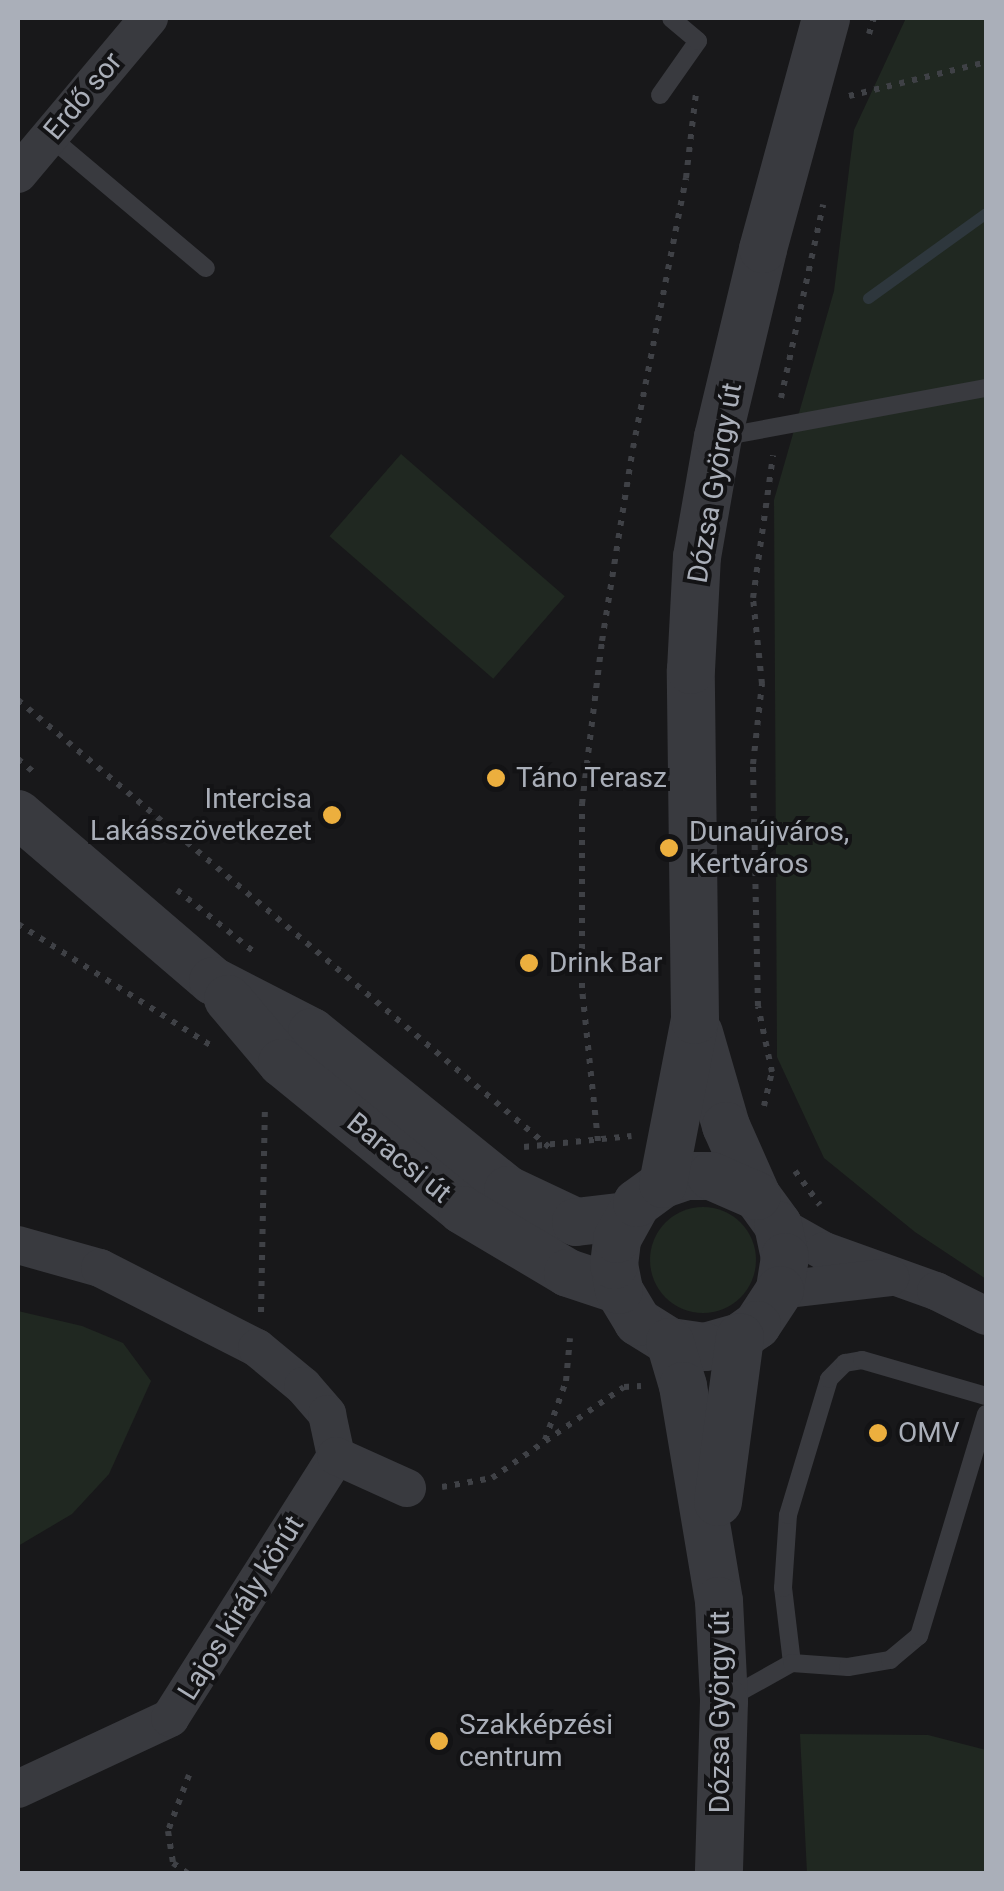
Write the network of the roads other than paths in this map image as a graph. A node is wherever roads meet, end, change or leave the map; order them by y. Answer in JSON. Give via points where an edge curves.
{"nodes":[{"id":1,"x":149,"y":18,"type":"edge"},
{"id":2,"x":671,"y":18,"type":"edge"},
{"id":3,"x":826,"y":18,"type":"edge"},
{"id":4,"x":660,"y":95,"type":"dead end"},
{"id":5,"x":49,"y":136,"type":"junction"},
{"id":6,"x":18,"y":174,"type":"edge"},
{"id":7,"x":206,"y":268,"type":"dead end"},
{"id":8,"x":986,"y":388,"type":"edge"},
{"id":9,"x":718,"y":438,"type":"junction"},
{"id":10,"x":18,"y":814,"type":"edge"},
{"id":11,"x":213,"y":980,"type":"junction"},
{"id":12,"x":695,"y":1020,"type":"junction"},
{"id":13,"x":663,"y":1184,"type":"junction"},
{"id":14,"x":767,"y":1211,"type":"junction"},
{"id":15,"x":627,"y":1216,"type":"junction"},
{"id":16,"x":18,"y":1245,"type":"edge"},
{"id":17,"x":892,"y":1276,"type":"junction"},
{"id":18,"x":619,"y":1290,"type":"junction"},
{"id":19,"x":780,"y":1290,"type":"junction"},
{"id":20,"x":986,"y":1316,"type":"edge"},
{"id":21,"x":740,"y":1337,"type":"junction"},
{"id":22,"x":670,"y":1342,"type":"junction"},
{"id":23,"x":986,"y":1396,"type":"edge"},
{"id":24,"x":986,"y":1414,"type":"edge"},
{"id":25,"x":336,"y":1456,"type":"junction"},
{"id":26,"x":407,"y":1488,"type":"road end"},
{"id":27,"x":712,"y":1551,"type":"junction"},
{"id":28,"x":792,"y":1663,"type":"junction"},
{"id":29,"x":724,"y":1700,"type":"junction"},
{"id":30,"x":18,"y":1789,"type":"edge"},
{"id":31,"x":719,"y":1874,"type":"edge"}],
"edges":[{"from":1,"to":5,"type":"street","name":"Erdő sor"},
{"from":2,"to":4,"type":"lane","via":[[698,41]]},
{"from":3,"to":9,"type":"street","name":"Dózsa György út"},
{"from":5,"to":6,"type":"street","name":"Erdő sor"},
{"from":5,"to":7,"type":"lane"},
{"from":8,"to":9,"type":"lane"},
{"from":9,"to":12,"type":"street","name":"Dózsa György út","via":[[698,557],[691,670]]},
{"from":10,"to":11,"type":"street","name":"Baracsi út"},
{"from":11,"to":15,"type":"street","name":"Baracsi út","via":[[312,1032],[508,1190],[576,1222]]},
{"from":11,"to":18,"type":"street","name":"Baracsi út","via":[[282,1063],[462,1210],[568,1273]]},
{"from":12,"to":13,"type":"street","name":"Dózsa György út"},
{"from":12,"to":14,"type":"street","name":"Dózsa György út","via":[[726,1126]]},
{"from":13,"to":14,"type":"street","via":[[711,1176]]},
{"from":13,"to":15,"type":"street"},
{"from":14,"to":17,"type":"street","via":[[824,1251]]},
{"from":14,"to":19,"type":"street","via":[[786,1257]]},
{"from":15,"to":18,"type":"street","via":[[614,1265]]},
{"from":16,"to":25,"type":"street","via":[[100,1268],[257,1348],[328,1414]]},
{"from":17,"to":19,"type":"street"},
{"from":17,"to":20,"type":"street"},
{"from":18,"to":22,"type":"street","via":[[638,1322]]},
{"from":19,"to":21,"type":"street","via":[[771,1309]]},
{"from":21,"to":22,"type":"street","via":[[705,1347]]},
{"from":21,"to":27,"type":"street","name":"Dózsa György út"},
{"from":22,"to":27,"type":"street","name":"Dózsa György út"},
{"from":23,"to":28,"type":"lane","via":[[862,1360],[845,1363],[829,1379],[794,1485],[783,1588]]},
{"from":24,"to":28,"type":"lane","via":[[919,1636],[890,1660],[848,1667]]},
{"from":25,"to":26,"type":"street"},
{"from":25,"to":30,"type":"street","name":"Lajos király körút","via":[[170,1718]]},
{"from":27,"to":29,"type":"street","name":"Dózsa György út"},
{"from":28,"to":29,"type":"lane"},
{"from":29,"to":31,"type":"street","name":"Dózsa György út"}]}
